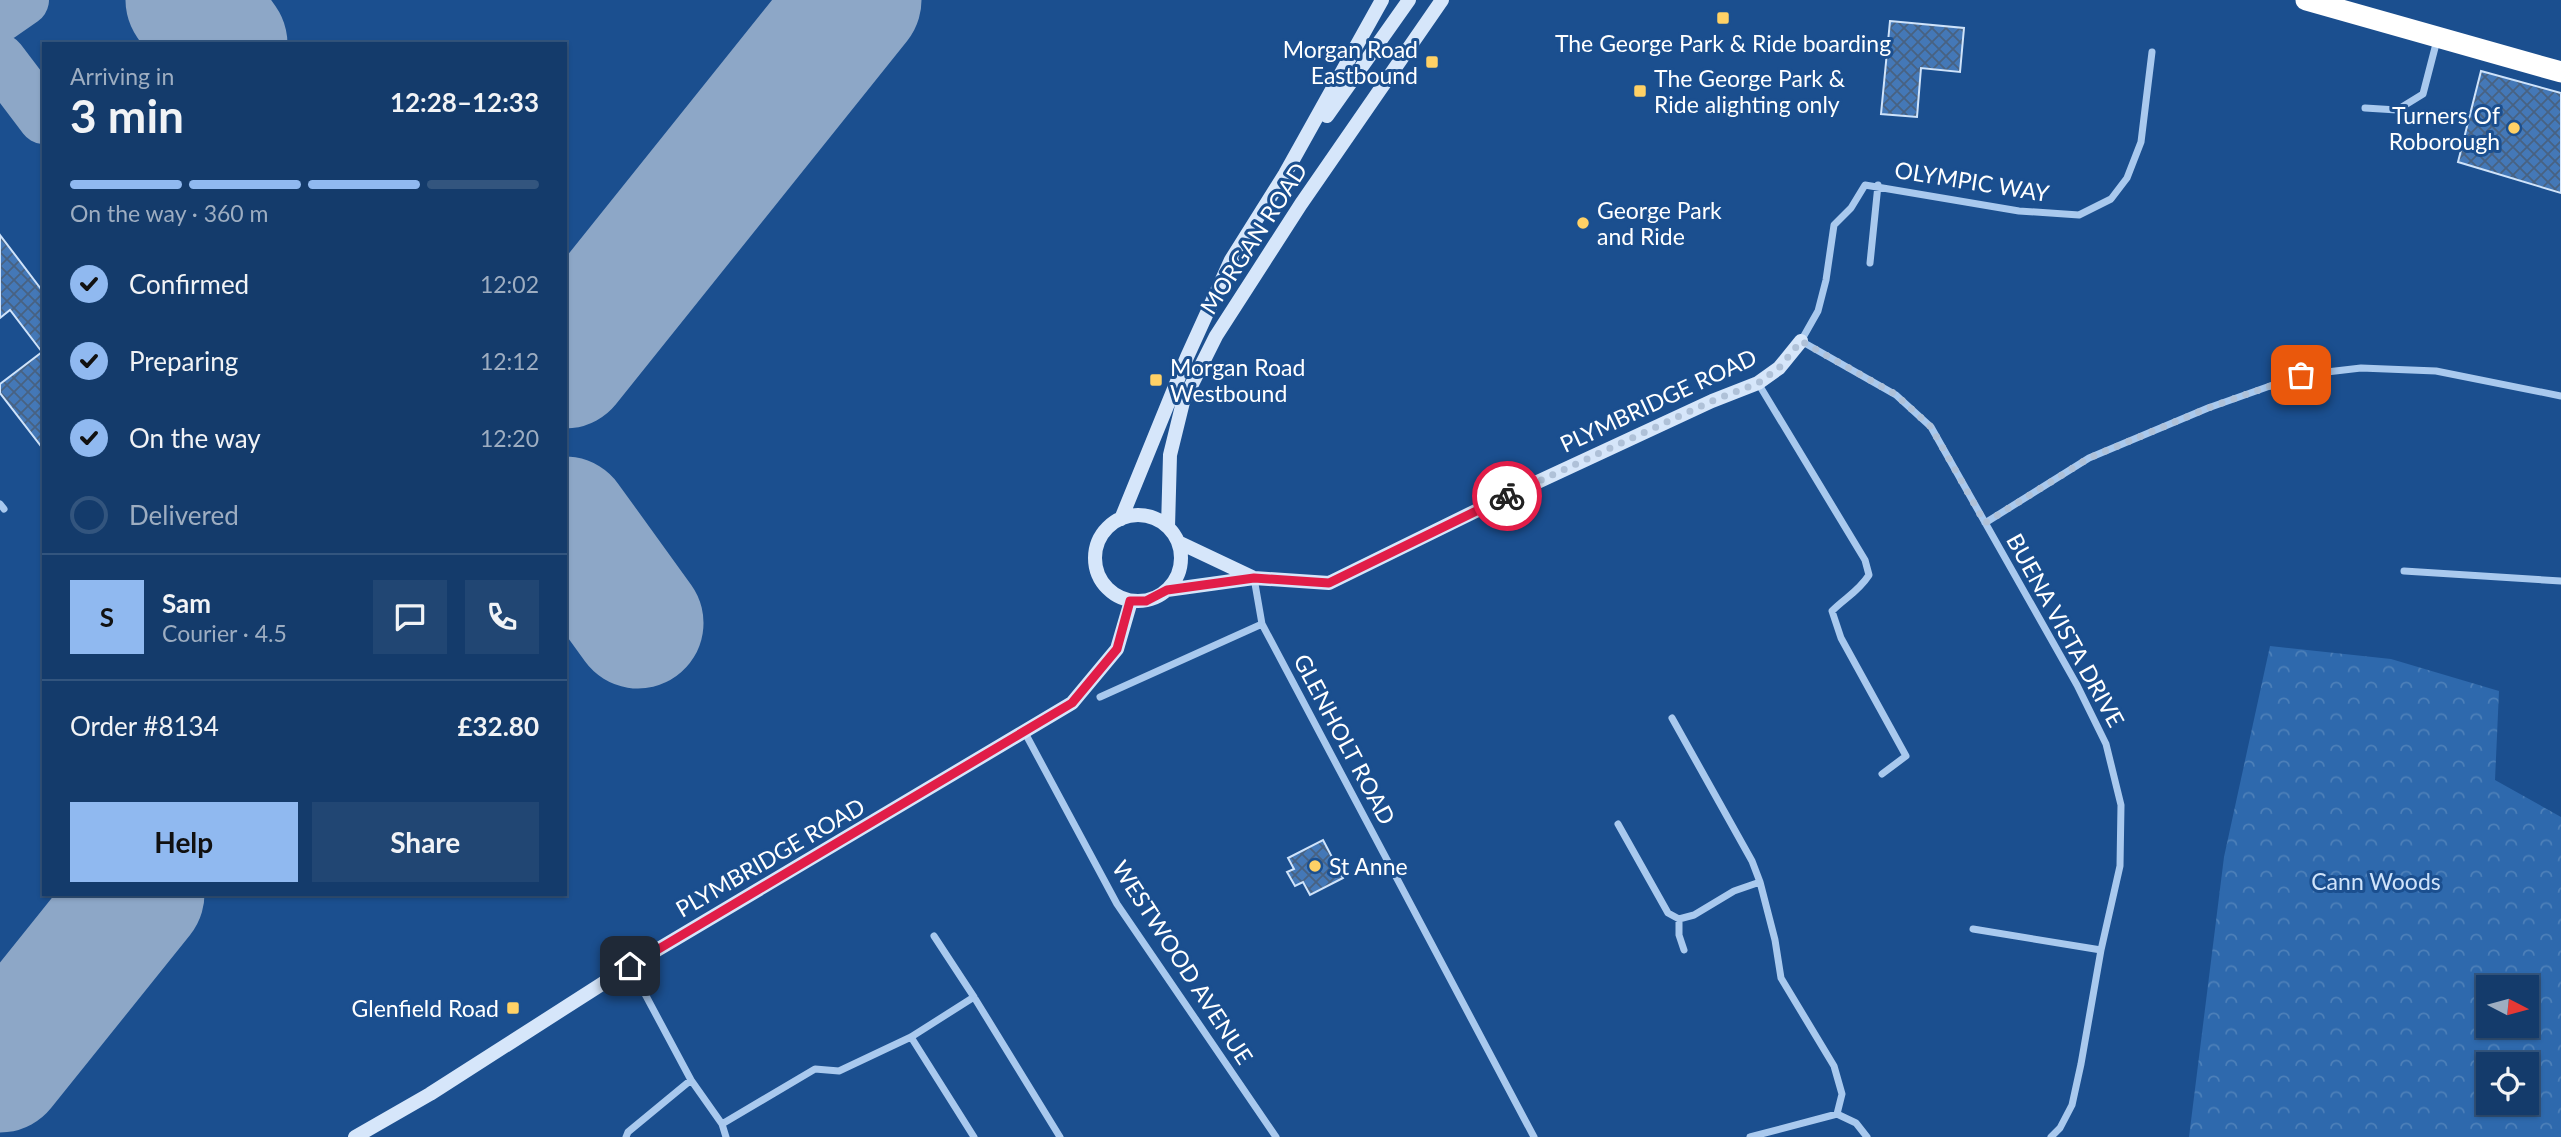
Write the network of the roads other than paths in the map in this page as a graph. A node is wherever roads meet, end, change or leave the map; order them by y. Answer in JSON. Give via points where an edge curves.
{"nodes":[{"id":1,"x":1382,"y":0,"type":"edge"},
{"id":2,"x":1409,"y":0,"type":"edge"},
{"id":3,"x":1442,"y":0,"type":"edge"},
{"id":4,"x":2306,"y":0,"type":"edge"},
{"id":5,"x":2438,"y":36,"type":"junction"},
{"id":6,"x":2152,"y":52,"type":"dead end"},
{"id":7,"x":2561,"y":72,"type":"edge"},
{"id":8,"x":2365,"y":108,"type":"dead end"},
{"id":9,"x":1285,"y":174,"type":"junction"},
{"id":10,"x":1878,"y":185,"type":"junction"},
{"id":11,"x":1870,"y":263,"type":"dead end"},
{"id":12,"x":1801,"y":341,"type":"junction"},
{"id":13,"x":1758,"y":383,"type":"junction"},
{"id":14,"x":2561,"y":396,"type":"edge"},
{"id":15,"x":1121,"y":519,"type":"junction"},
{"id":16,"x":1985,"y":523,"type":"junction"},
{"id":17,"x":1168,"y":527,"type":"junction"},
{"id":18,"x":1178,"y":542,"type":"junction"},
{"id":19,"x":2404,"y":571,"type":"dead end"},
{"id":20,"x":1254,"y":578,"type":"junction"},
{"id":21,"x":2561,"y":581,"type":"edge"},
{"id":22,"x":1167,"y":590,"type":"junction"},
{"id":23,"x":1130,"y":601,"type":"junction"},
{"id":24,"x":1262,"y":624,"type":"junction"},
{"id":25,"x":1100,"y":697,"type":"dead end"},
{"id":26,"x":1672,"y":718,"type":"dead end"},
{"id":27,"x":1024,"y":731,"type":"junction"},
{"id":28,"x":1882,"y":774,"type":"dead end"},
{"id":29,"x":1618,"y":824,"type":"dead end"},
{"id":30,"x":1760,"y":882,"type":"junction"},
{"id":31,"x":1679,"y":919,"type":"junction"},
{"id":32,"x":1973,"y":929,"type":"dead end"},
{"id":33,"x":934,"y":936,"type":"dead end"},
{"id":34,"x":1684,"y":950,"type":"dead end"},
{"id":35,"x":2101,"y":950,"type":"junction"},
{"id":36,"x":630,"y":966,"type":"junction"},
{"id":37,"x":974,"y":997,"type":"junction"},
{"id":38,"x":911,"y":1037,"type":"junction"},
{"id":39,"x":691,"y":1080,"type":"junction"},
{"id":40,"x":1837,"y":1114,"type":"junction"},
{"id":41,"x":722,"y":1124,"type":"junction"},
{"id":42,"x":355,"y":1137,"type":"edge"},
{"id":43,"x":626,"y":1137,"type":"edge"},
{"id":44,"x":726,"y":1137,"type":"edge"},
{"id":45,"x":974,"y":1137,"type":"edge"},
{"id":46,"x":1060,"y":1137,"type":"edge"},
{"id":47,"x":1276,"y":1137,"type":"edge"},
{"id":48,"x":1534,"y":1137,"type":"edge"},
{"id":49,"x":1750,"y":1137,"type":"edge"},
{"id":50,"x":1867,"y":1137,"type":"edge"},
{"id":51,"x":2051,"y":1137,"type":"edge"}],
"edges":[{"from":1,"to":9,"type":"main road","name":"MORGAN ROAD"},
{"from":2,"to":9,"type":"main road","name":"MORGAN ROAD"},
{"from":3,"to":17,"type":"main road","name":"MORGAN ROAD","via":[[1216,336],[1183,402],[1170,454]]},
{"from":4,"to":5,"type":"highway"},
{"from":5,"to":7,"type":"highway"},
{"from":5,"to":8,"type":"street","via":[[2423,94],[2397,110]]},
{"from":6,"to":10,"type":"street","name":"OLYMPIC WAY","via":[[2141,142],[2127,178],[2111,199],[2079,215],[2018,211]]},
{"from":9,"to":15,"type":"main road","name":"MORGAN ROAD","via":[[1231,260]]},
{"from":10,"to":11,"type":"street","name":"OLYMPIC WAY"},
{"from":10,"to":12,"type":"street","name":"OLYMPIC WAY","via":[[1865,185],[1835,225],[1818,311]]},
{"from":12,"to":13,"type":"main road","name":"PLYMBRIDGE ROAD","via":[[1779,368]]},
{"from":12,"to":16,"type":"street","name":"BUENA VISTA DRIVE","via":[[1895,394],[1931,427]]},
{"from":13,"to":20,"type":"main road","name":"PLYMBRIDGE ROAD","via":[[1490,504],[1329,583]]},
{"from":13,"to":28,"type":"street","via":[[1865,560],[1869,575],[1860,589],[1832,611],[1841,638],[1906,756]]},
{"from":14,"to":16,"type":"street","via":[[2436,371],[2361,368],[2301,375],[2089,458]]},
{"from":15,"to":17,"type":"main road","via":[[1140,515]]},
{"from":15,"to":23,"type":"main road","via":[[1109,526],[1095,555],[1105,586]]},
{"from":16,"to":35,"type":"street","name":"BUENA VISTA DRIVE","via":[[2106,744],[2121,805],[2120,866]]},
{"from":17,"to":18,"type":"main road"},
{"from":18,"to":20,"type":"main road","name":"PLYMBRIDGE ROAD"},
{"from":18,"to":22,"type":"main road","via":[[1178,574]]},
{"from":19,"to":21,"type":"street"},
{"from":20,"to":22,"type":"main road","name":"PLYMBRIDGE ROAD"},
{"from":20,"to":24,"type":"street","name":"GLENHOLT ROAD"},
{"from":22,"to":23,"type":"main road","name":"PLYMBRIDGE ROAD","via":[[1146,601]]},
{"from":23,"to":27,"type":"main road","name":"PLYMBRIDGE ROAD","via":[[1117,649],[1072,703]]},
{"from":24,"to":25,"type":"street"},
{"from":24,"to":48,"type":"street","name":"GLENHOLT ROAD"},
{"from":26,"to":30,"type":"street"},
{"from":27,"to":36,"type":"main road","name":"PLYMBRIDGE ROAD"},
{"from":27,"to":47,"type":"street","name":"WESTWOOD AVENUE","via":[[1117,904]]},
{"from":29,"to":31,"type":"street","via":[[1668,913]]},
{"from":30,"to":31,"type":"street"},
{"from":30,"to":40,"type":"street","via":[[1781,978],[1834,1066],[1842,1094]]},
{"from":31,"to":34,"type":"street"},
{"from":32,"to":35,"type":"street"},
{"from":33,"to":37,"type":"street"},
{"from":35,"to":51,"type":"street","name":"BUENA VISTA DRIVE","via":[[2073,1105]]},
{"from":36,"to":39,"type":"street"},
{"from":36,"to":42,"type":"main road","name":"PLYMBRIDGE ROAD"},
{"from":37,"to":38,"type":"street"},
{"from":37,"to":46,"type":"street"},
{"from":38,"to":41,"type":"street","via":[[839,1071],[816,1069]]},
{"from":38,"to":45,"type":"street"},
{"from":39,"to":41,"type":"street"},
{"from":39,"to":43,"type":"street"},
{"from":40,"to":49,"type":"street"},
{"from":40,"to":50,"type":"street","via":[[1856,1123]]},
{"from":41,"to":44,"type":"street"}]}
